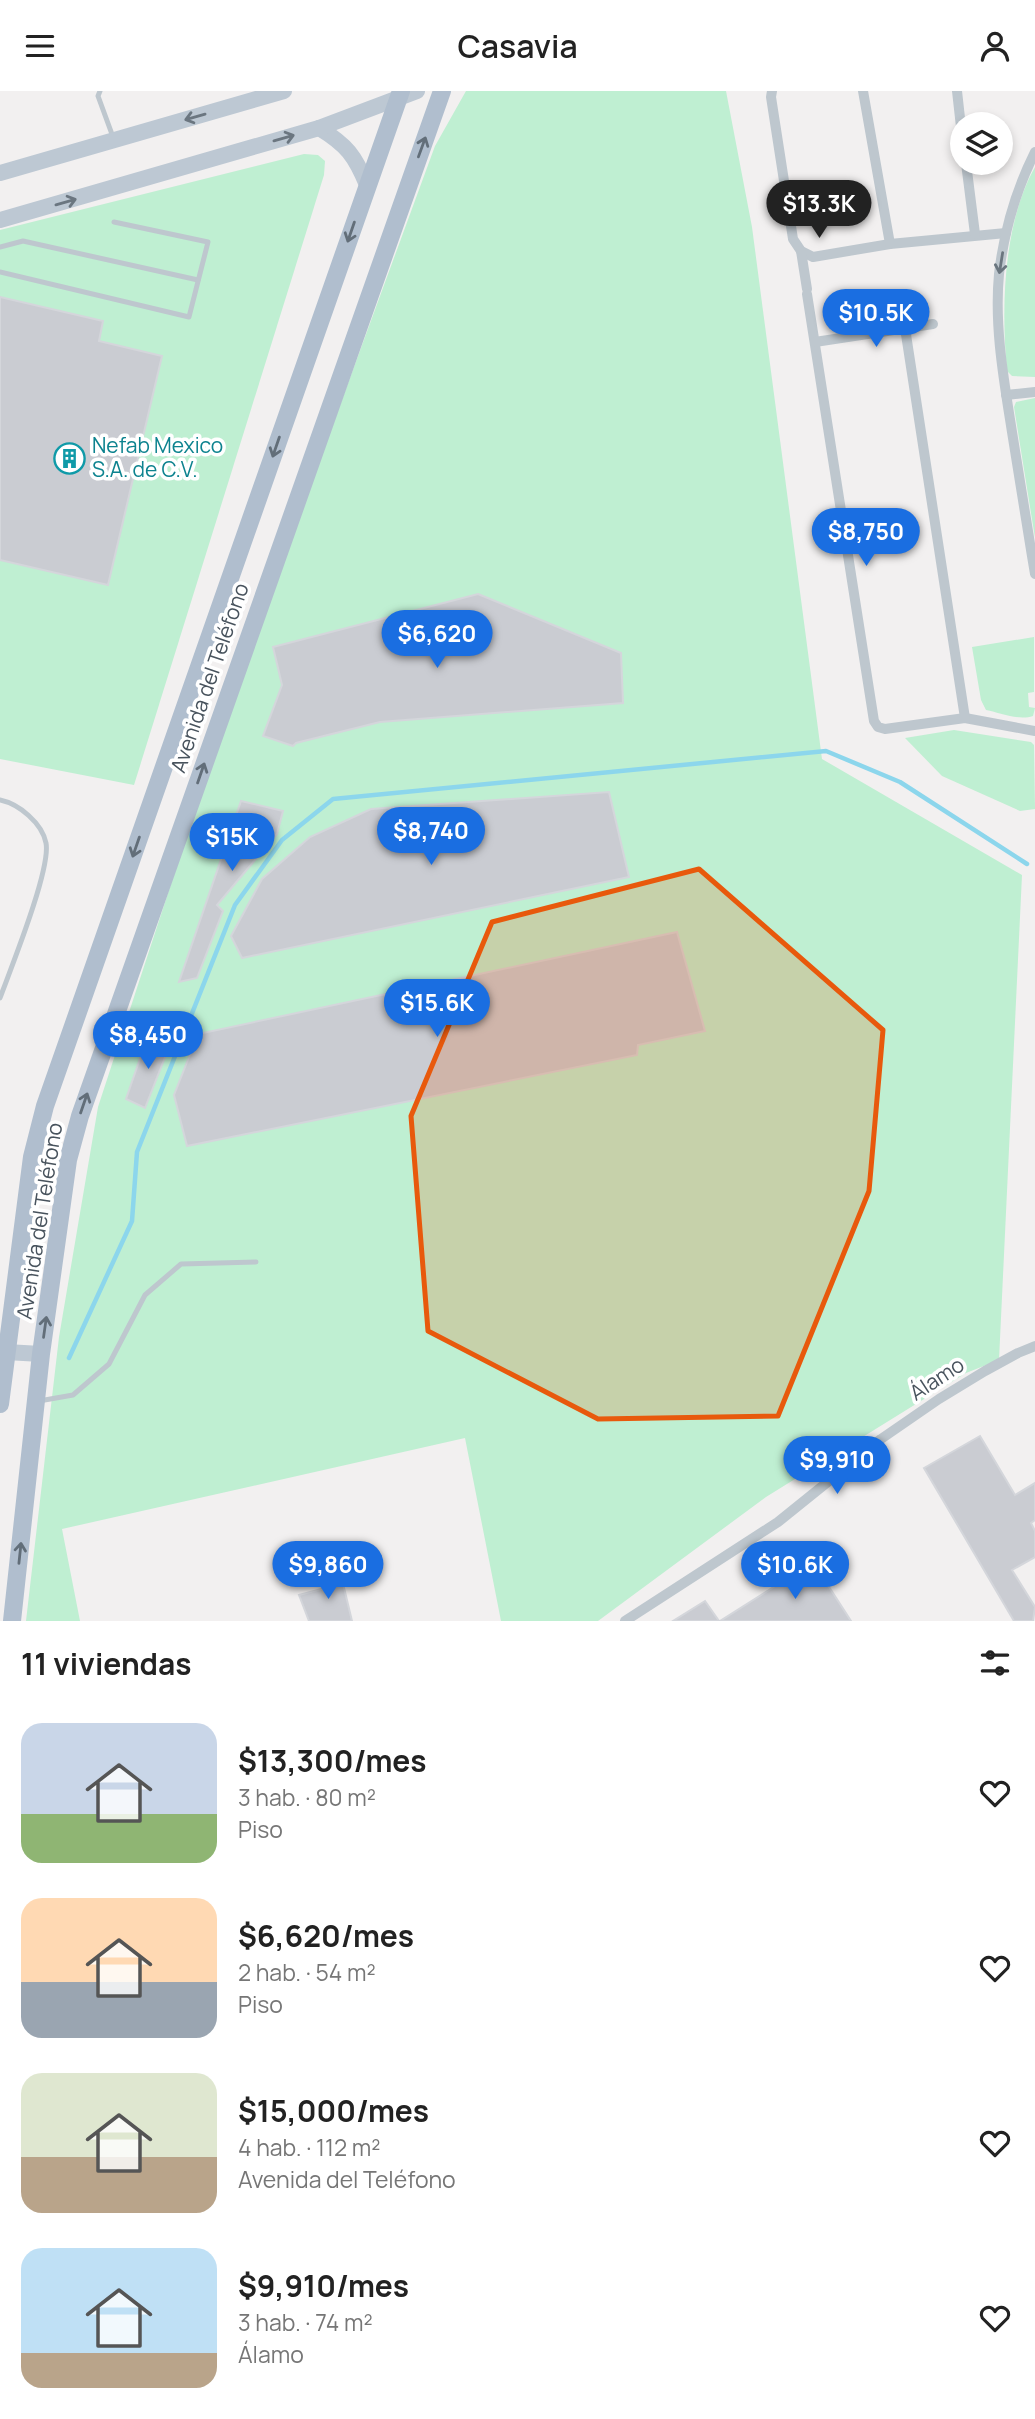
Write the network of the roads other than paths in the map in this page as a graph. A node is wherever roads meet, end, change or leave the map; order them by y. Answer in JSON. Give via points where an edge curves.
{"nodes":[{"id":1,"x":100,"y":91,"type":"edge"},
{"id":2,"x":284,"y":91,"type":"edge"},
{"id":3,"x":417,"y":91,"type":"edge"},
{"id":4,"x":442,"y":91,"type":"edge"},
{"id":5,"x":772,"y":91,"type":"edge"},
{"id":6,"x":863,"y":91,"type":"edge"},
{"id":7,"x":957,"y":91,"type":"edge"},
{"id":8,"x":400,"y":95,"type":"edge"},
{"id":9,"x":959,"y":112,"type":"edge"},
{"id":10,"x":319,"y":128,"type":"junction"},
{"id":11,"x":114,"y":140,"type":"junction"},
{"id":12,"x":1035,"y":152,"type":"edge"},
{"id":13,"x":0,"y":173,"type":"edge"},
{"id":14,"x":968,"y":175,"type":"edge"},
{"id":15,"x":367,"y":185,"type":"junction"},
{"id":16,"x":0,"y":220,"type":"edge"},
{"id":17,"x":114,"y":222,"type":"dead end"},
{"id":18,"x":1006,"y":233,"type":"junction"},
{"id":19,"x":975,"y":234,"type":"junction"},
{"id":20,"x":890,"y":244,"type":"junction"},
{"id":21,"x":0,"y":247,"type":"edge"},
{"id":22,"x":801,"y":251,"type":"junction"},
{"id":23,"x":0,"y":272,"type":"edge"},
{"id":24,"x":198,"y":280,"type":"junction"},
{"id":25,"x":933,"y":324,"type":"dead end"},
{"id":26,"x":905,"y":328,"type":"junction"},
{"id":27,"x":815,"y":342,"type":"junction"},
{"id":28,"x":1035,"y":392,"type":"edge"},
{"id":29,"x":1006,"y":395,"type":"junction"},
{"id":30,"x":1035,"y":574,"type":"edge"},
{"id":31,"x":965,"y":718,"type":"junction"},
{"id":32,"x":1035,"y":731,"type":"edge"},
{"id":33,"x":0,"y":800,"type":"edge"},
{"id":34,"x":0,"y":998,"type":"edge"},
{"id":35,"x":256,"y":1262,"type":"dead end"},
{"id":36,"x":1035,"y":1346,"type":"edge"},
{"id":37,"x":6,"y":1352,"type":"junction"},
{"id":38,"x":41,"y":1354,"type":"junction"},
{"id":39,"x":2,"y":1375,"type":"edge"},
{"id":40,"x":36,"y":1401,"type":"junction"},
{"id":41,"x":0,"y":1404,"type":"edge"},
{"id":42,"x":12,"y":1621,"type":"edge"},
{"id":43,"x":625,"y":1621,"type":"edge"}],
"edges":[{"from":1,"to":11,"type":"lane"},
{"from":2,"to":11,"type":"main road","one_way":true},
{"from":3,"to":8,"type":"main road"},
{"from":38,"to":4,"type":"main road","name":"Avenida del Teléfono","one_way":true,"via":[[68,1160],[80,1116]]},
{"from":5,"to":22,"type":"street","via":[[793,239]]},
{"from":6,"to":20,"type":"street"},
{"from":7,"to":9,"type":"street"},
{"from":8,"to":10,"type":"main road"},
{"from":8,"to":15,"type":"main road","name":"Avenida del Teléfono"},
{"from":10,"to":15,"type":"main road","via":[[345,145]]},
{"from":16,"to":10,"type":"main road","one_way":true},
{"from":11,"to":13,"type":"main road"},
{"from":12,"to":18,"type":"street"},
{"from":14,"to":19,"type":"street"},
{"from":15,"to":37,"type":"main road","name":"Avenida del Teléfono","one_way":true,"via":[[45,1106],[32,1157]]},
{"from":17,"to":24,"type":"lane","via":[[208,242]]},
{"from":18,"to":19,"type":"street"},
{"from":18,"to":29,"type":"street","one_way":true,"via":[[998,321]]},
{"from":19,"to":20,"type":"street"},
{"from":20,"to":22,"type":"street","via":[[813,257]]},
{"from":21,"to":24,"type":"lane","via":[[23,241]]},
{"from":22,"to":27,"type":"street"},
{"from":23,"to":24,"type":"lane","via":[[189,317]]},
{"from":25,"to":26,"type":"street"},
{"from":26,"to":27,"type":"street"},
{"from":26,"to":31,"type":"street"},
{"from":27,"to":31,"type":"street","via":[[874,721],[885,729]]},
{"from":28,"to":29,"type":"street"},
{"from":29,"to":30,"type":"street"},
{"from":31,"to":32,"type":"street"},
{"from":33,"to":34,"type":"lane","via":[[22,810],[37,824],[46,842],[45,866]]},
{"from":35,"to":40,"type":"lane","via":[[181,1264],[145,1295],[109,1364],[73,1395]]},
{"from":36,"to":43,"type":"street","name":"Álamo","via":[[939,1399],[778,1522]]},
{"from":37,"to":38,"type":"main road"},
{"from":37,"to":39,"type":"main road","name":"Avenida del Teléfono"},
{"from":38,"to":40,"type":"main road","name":"Avenida del Teléfono"},
{"from":39,"to":41,"type":"main road","name":"Avenida del Teléfono"},
{"from":42,"to":40,"type":"main road","name":"Avenida del Teléfono","one_way":true}]}
